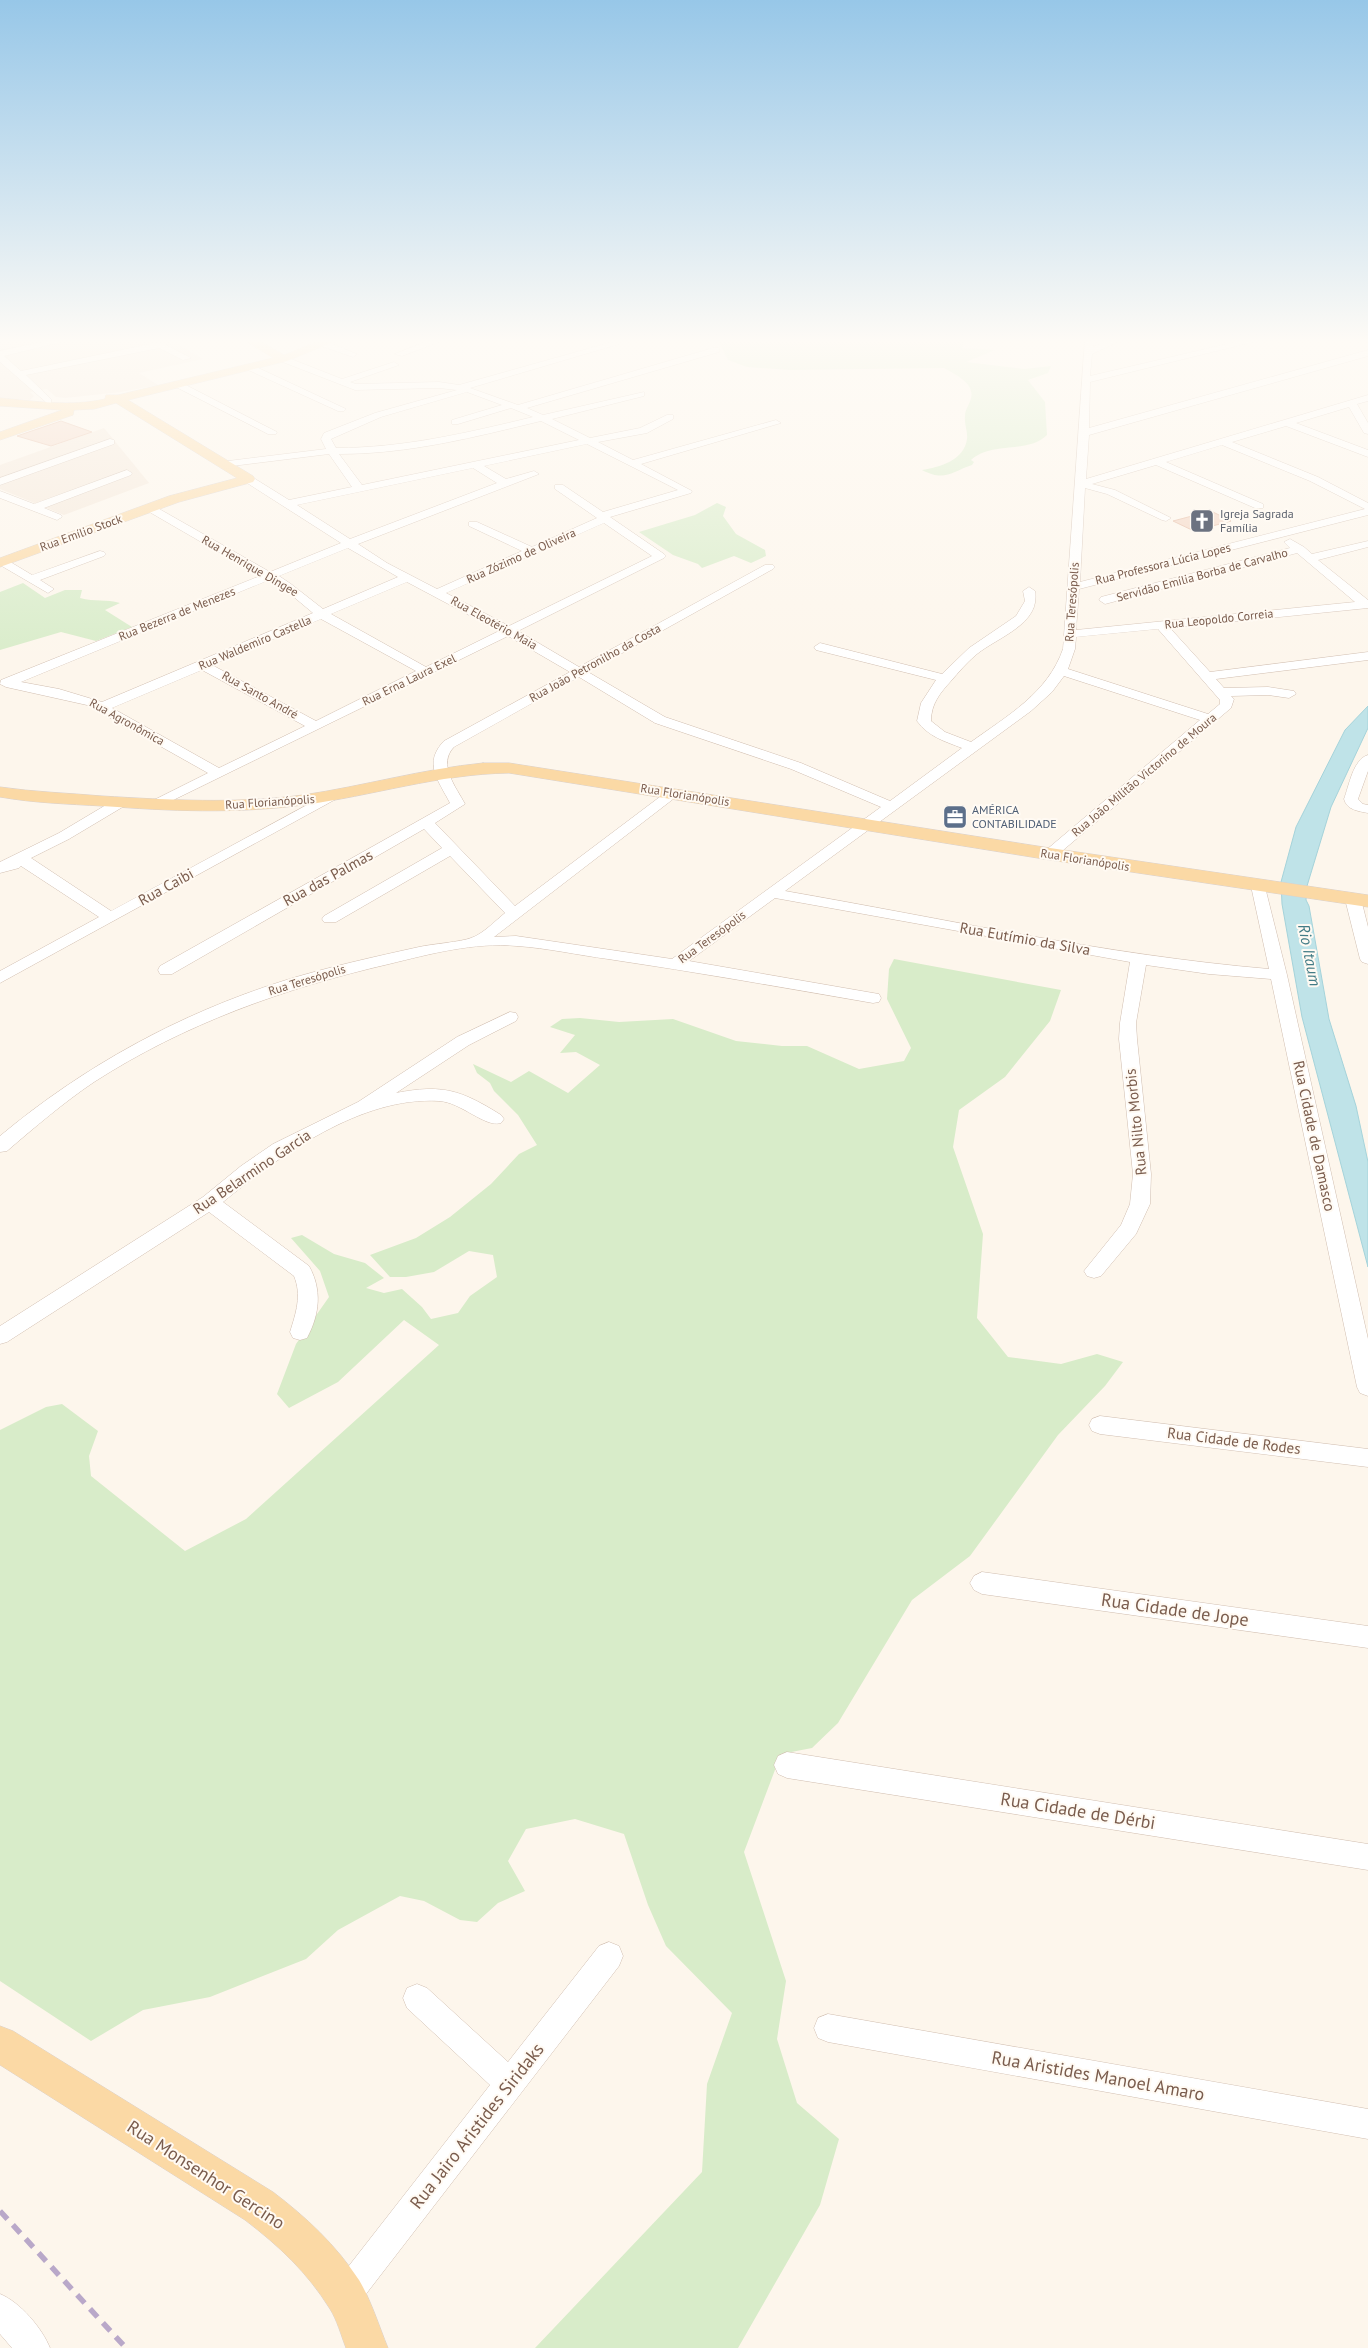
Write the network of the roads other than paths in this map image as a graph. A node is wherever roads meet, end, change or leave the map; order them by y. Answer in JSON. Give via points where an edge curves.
{"nodes":[{"id":1,"x":89,"y":450,"type":"edge"},
{"id":2,"x":200,"y":450,"type":"edge"},
{"id":3,"x":332,"y":450,"type":"junction"},
{"id":4,"x":385,"y":450,"type":"edge"},
{"id":5,"x":549,"y":450,"type":"edge"},
{"id":6,"x":606,"y":450,"type":"edge"},
{"id":7,"x":680,"y":450,"type":"edge"},
{"id":8,"x":1083,"y":450,"type":"edge"},
{"id":9,"x":1194,"y":450,"type":"edge"},
{"id":10,"x":1243,"y":450,"type":"edge"},
{"id":11,"x":1156,"y":461,"type":"junction"},
{"id":12,"x":632,"y":463,"type":"junction"},
{"id":13,"x":224,"y":464,"type":"junction"},
{"id":14,"x":475,"y":465,"type":"junction"},
{"id":15,"x":127,"y":473,"type":"dead end"},
{"id":16,"x":534,"y":474,"type":"dead end"},
{"id":17,"x":248,"y":479,"type":"junction"},
{"id":18,"x":0,"y":482,"type":"edge"},
{"id":19,"x":505,"y":483,"type":"junction"},
{"id":20,"x":1080,"y":484,"type":"junction"},
{"id":21,"x":559,"y":487,"type":"dead end"},
{"id":22,"x":359,"y":489,"type":"junction"},
{"id":23,"x":0,"y":494,"type":"edge"},
{"id":24,"x":287,"y":504,"type":"junction"},
{"id":25,"x":1259,"y":506,"type":"dead end"},
{"id":26,"x":1368,"y":507,"type":"edge"},
{"id":27,"x":34,"y":508,"type":"junction"},
{"id":28,"x":150,"y":508,"type":"junction"},
{"id":29,"x":1368,"y":512,"type":"edge"},
{"id":30,"x":57,"y":517,"type":"dead end"},
{"id":31,"x":603,"y":517,"type":"junction"},
{"id":32,"x":1166,"y":518,"type":"dead end"},
{"id":33,"x":473,"y":524,"type":"dead end"},
{"id":34,"x":1278,"y":534,"type":"junction"},
{"id":35,"x":348,"y":544,"type":"junction"},
{"id":36,"x":1368,"y":544,"type":"edge"},
{"id":37,"x":1300,"y":549,"type":"junction"},
{"id":38,"x":532,"y":551,"type":"junction"},
{"id":39,"x":100,"y":554,"type":"dead end"},
{"id":40,"x":660,"y":556,"type":"joint"},
{"id":41,"x":1311,"y":558,"type":"junction"},
{"id":42,"x":1,"y":563,"type":"edge"},
{"id":43,"x":769,"y":567,"type":"dead end"},
{"id":44,"x":269,"y":576,"type":"junction"},
{"id":45,"x":406,"y":578,"type":"junction"},
{"id":46,"x":31,"y":579,"type":"junction"},
{"id":47,"x":1074,"y":587,"type":"junction"},
{"id":48,"x":48,"y":589,"type":"dead end"},
{"id":49,"x":1029,"y":591,"type":"dead end"},
{"id":50,"x":437,"y":593,"type":"junction"},
{"id":51,"x":1105,"y":600,"type":"dead end"},
{"id":52,"x":1367,"y":605,"type":"edge"},
{"id":53,"x":322,"y":614,"type":"junction"},
{"id":54,"x":1160,"y":625,"type":"junction"},
{"id":55,"x":509,"y":631,"type":"junction"},
{"id":56,"x":1071,"y":634,"type":"junction"},
{"id":57,"x":820,"y":647,"type":"dead end"},
{"id":58,"x":1368,"y":656,"type":"edge"},
{"id":59,"x":203,"y":665,"type":"junction"},
{"id":60,"x":1062,"y":671,"type":"junction"},
{"id":61,"x":426,"y":672,"type":"junction"},
{"id":62,"x":579,"y":672,"type":"junction"},
{"id":63,"x":1206,"y":676,"type":"junction"},
{"id":64,"x":946,"y":679,"type":"junction"},
{"id":65,"x":3,"y":683,"type":"edge"},
{"id":66,"x":1221,"y":692,"type":"junction"},
{"id":67,"x":1289,"y":694,"type":"dead end"},
{"id":68,"x":103,"y":707,"type":"junction"},
{"id":69,"x":1210,"y":719,"type":"junction"},
{"id":70,"x":316,"y":726,"type":"junction"},
{"id":71,"x":972,"y":747,"type":"junction"},
{"id":72,"x":1368,"y":759,"type":"edge"},
{"id":73,"x":441,"y":772,"type":"junction"},
{"id":74,"x":219,"y":774,"type":"junction"},
{"id":75,"x":0,"y":792,"type":"edge"},
{"id":76,"x":674,"y":793,"type":"junction"},
{"id":77,"x":331,"y":796,"type":"junction"},
{"id":78,"x":122,"y":802,"type":"junction"},
{"id":79,"x":157,"y":804,"type":"junction"},
{"id":80,"x":890,"y":806,"type":"junction"},
{"id":81,"x":1368,"y":809,"type":"edge"},
{"id":82,"x":426,"y":823,"type":"junction"},
{"id":83,"x":865,"y":825,"type":"junction"},
{"id":84,"x":451,"y":849,"type":"junction"},
{"id":85,"x":1050,"y":854,"type":"junction"},
{"id":86,"x":20,"y":858,"type":"junction"},
{"id":87,"x":0,"y":868,"type":"edge"},
{"id":88,"x":0,"y":877,"type":"edge"},
{"id":89,"x":1259,"y":886,"type":"junction"},
{"id":90,"x":772,"y":892,"type":"junction"},
{"id":91,"x":1361,"y":900,"type":"edge"},
{"id":92,"x":514,"y":914,"type":"junction"},
{"id":93,"x":110,"y":917,"type":"junction"},
{"id":94,"x":330,"y":919,"type":"dead end"},
{"id":95,"x":478,"y":942,"type":"junction"},
{"id":96,"x":1368,"y":959,"type":"edge"},
{"id":97,"x":1139,"y":960,"type":"junction"},
{"id":98,"x":675,"y":964,"type":"junction"},
{"id":99,"x":166,"y":970,"type":"dead end"},
{"id":100,"x":1279,"y":975,"type":"junction"},
{"id":101,"x":0,"y":978,"type":"edge"},
{"id":102,"x":873,"y":998,"type":"dead end"},
{"id":103,"x":510,"y":1017,"type":"dead end"},
{"id":104,"x":364,"y":1106,"type":"junction"},
{"id":105,"x":495,"y":1119,"type":"dead end"},
{"id":106,"x":0,"y":1146,"type":"edge"},
{"id":107,"x":210,"y":1202,"type":"junction"},
{"id":108,"x":1094,"y":1271,"type":"dead end"},
{"id":109,"x":300,"y":1332,"type":"dead end"},
{"id":110,"x":0,"y":1336,"type":"edge"},
{"id":111,"x":1368,"y":1387,"type":"edge"},
{"id":112,"x":1100,"y":1425,"type":"dead end"},
{"id":113,"x":1368,"y":1458,"type":"edge"},
{"id":114,"x":982,"y":1583,"type":"dead end"},
{"id":115,"x":1368,"y":1637,"type":"edge"},
{"id":116,"x":787,"y":1765,"type":"dead end"},
{"id":117,"x":1368,"y":1857,"type":"edge"},
{"id":118,"x":609,"y":1956,"type":"dead end"},
{"id":119,"x":417,"y":1998,"type":"dead end"},
{"id":120,"x":828,"y":2028,"type":"dead end"},
{"id":121,"x":0,"y":2044,"type":"edge"},
{"id":122,"x":510,"y":2084,"type":"junction"},
{"id":123,"x":1368,"y":2124,"type":"edge"},
{"id":124,"x":345,"y":2296,"type":"junction"},
{"id":125,"x":0,"y":2310,"type":"edge"},
{"id":126,"x":34,"y":2348,"type":"edge"},
{"id":127,"x":367,"y":2348,"type":"edge"}],
"edges":[{"from":1,"to":18,"type":"street"},
{"from":2,"to":13,"type":"main road","name":"Rua Eleotério Maia"},
{"from":3,"to":4,"type":"street"},
{"from":3,"to":13,"type":"street"},
{"from":3,"to":22,"type":"street"},
{"from":5,"to":14,"type":"street"},
{"from":6,"to":12,"type":"street"},
{"from":7,"to":12,"type":"street"},
{"from":8,"to":20,"type":"street","name":"Rua Teresópolis"},
{"from":9,"to":11,"type":"street"},
{"from":10,"to":26,"type":"street","via":[[1314,479]]},
{"from":11,"to":20,"type":"street"},
{"from":11,"to":25,"type":"street"},
{"from":12,"to":31,"type":"street","via":[[687,491]]},
{"from":13,"to":17,"type":"main road","name":"Rua Eleotério Maia"},
{"from":14,"to":19,"type":"street"},
{"from":14,"to":22,"type":"street"},
{"from":15,"to":27,"type":"street"},
{"from":16,"to":19,"type":"street","name":"Rua Bezerra de Menezes"},
{"from":17,"to":24,"type":"street","name":"Rua Eleotério Maia"},
{"from":17,"to":28,"type":"main road","name":"Rua Emílio Stock"},
{"from":19,"to":35,"type":"street","name":"Rua Bezerra de Menezes"},
{"from":20,"to":32,"type":"street","via":[[1110,492]]},
{"from":20,"to":47,"type":"street","name":"Rua Teresópolis"},
{"from":21,"to":31,"type":"street"},
{"from":22,"to":24,"type":"street"},
{"from":23,"to":27,"type":"street"},
{"from":24,"to":35,"type":"street","name":"Rua Eleotério Maia"},
{"from":27,"to":30,"type":"street"},
{"from":28,"to":42,"type":"main road","name":"Rua Emílio Stock"},
{"from":28,"to":44,"type":"street","name":"Rua Henrique Dingee"},
{"from":29,"to":34,"type":"street","name":"Rua Professora Lúcia Lopes"},
{"from":31,"to":38,"type":"street","name":"Rua Zózimo de Oliveira"},
{"from":31,"to":40,"type":"street"},
{"from":33,"to":38,"type":"street"},
{"from":34,"to":37,"type":"street"},
{"from":34,"to":47,"type":"street","name":"Rua Professora Lúcia Lopes"},
{"from":35,"to":44,"type":"street","name":"Rua Bezerra de Menezes"},
{"from":35,"to":45,"type":"street","name":"Rua Eleotério Maia"},
{"from":36,"to":41,"type":"street"},
{"from":37,"to":41,"type":"street"},
{"from":37,"to":51,"type":"street","name":"Servidão Emília Borba de Carvalho"},
{"from":38,"to":50,"type":"street","name":"Rua Zózimo de Oliveira"},
{"from":39,"to":46,"type":"street"},
{"from":40,"to":55,"type":"street","name":"Rua Erna Laura Exel"},
{"from":41,"to":52,"type":"street"},
{"from":42,"to":46,"type":"street"},
{"from":43,"to":62,"type":"street","name":"Rua João Petronilho da Costa"},
{"from":44,"to":53,"type":"street","name":"Rua Henrique Dingee"},
{"from":44,"to":65,"type":"street","name":"Rua Bezerra de Menezes"},
{"from":45,"to":50,"type":"street","name":"Rua Eleotério Maia"},
{"from":45,"to":53,"type":"street","name":"Rua Waldemiro Castella"},
{"from":46,"to":48,"type":"street"},
{"from":47,"to":56,"type":"street","name":"Rua Teresópolis"},
{"from":49,"to":64,"type":"street","via":[[1030,602],[1018,621],[973,650]]},
{"from":50,"to":55,"type":"street","name":"Rua Eleotério Maia"},
{"from":52,"to":54,"type":"street","name":"Rua Leopoldo Correia"},
{"from":53,"to":59,"type":"street","name":"Rua Waldemiro Castella"},
{"from":53,"to":61,"type":"street","name":"Rua Henrique Dingee"},
{"from":54,"to":56,"type":"street","name":"Rua Leopoldo Correia"},
{"from":54,"to":63,"type":"street","name":"Rua João Militão Victorino de Moura"},
{"from":55,"to":61,"type":"street","name":"Rua Erna Laura Exel"},
{"from":55,"to":62,"type":"street","name":"Rua Eleotério Maia"},
{"from":56,"to":60,"type":"street","name":"Rua Teresópolis"},
{"from":57,"to":64,"type":"street"},
{"from":58,"to":63,"type":"street"},
{"from":59,"to":68,"type":"street","name":"Rua Waldemiro Castella"},
{"from":59,"to":70,"type":"street","name":"Rua Santo André"},
{"from":60,"to":69,"type":"street"},
{"from":60,"to":71,"type":"street","name":"Rua Teresópolis","via":[[1034,702]]},
{"from":61,"to":70,"type":"street","name":"Rua Erna Laura Exel"},
{"from":62,"to":73,"type":"street","name":"Rua João Petronilho da Costa","via":[[444,748],[438,760]]},
{"from":62,"to":80,"type":"street","name":"Rua Eleotério Maia","via":[[660,720],[796,766]]},
{"from":63,"to":66,"type":"street","name":"Rua João Militão Victorino de Moura"},
{"from":64,"to":71,"type":"street","via":[[926,704],[922,715],[924,721],[940,735]]},
{"from":65,"to":68,"type":"street","name":"Rua Agronômica","via":[[70,695]]},
{"from":66,"to":67,"type":"street"},
{"from":66,"to":69,"type":"street","name":"Rua João Militão Victorino de Moura","via":[[1227,698],[1226,705]]},
{"from":68,"to":74,"type":"street","name":"Rua Agronômica"},
{"from":69,"to":85,"type":"street","name":"Rua João Militão Victorino de Moura"},
{"from":70,"to":74,"type":"street","name":"Rua Erna Laura Exel"},
{"from":71,"to":80,"type":"street","name":"Rua Teresópolis"},
{"from":72,"to":81,"type":"street","via":[[1351,799],[1358,807]]},
{"from":73,"to":76,"type":"main road","name":"Rua Florianópolis","via":[[509,768]]},
{"from":73,"to":77,"type":"main road","name":"Rua Florianópolis"},
{"from":73,"to":82,"type":"street","name":"Rua das Palmas","via":[[458,804]]},
{"from":74,"to":79,"type":"street","name":"Rua Erna Laura Exel"},
{"from":75,"to":78,"type":"main road","name":"Rua Florianópolis"},
{"from":76,"to":83,"type":"main road","name":"Rua Florianópolis"},
{"from":76,"to":92,"type":"street"},
{"from":77,"to":79,"type":"main road","name":"Rua Florianópolis","via":[[256,805]]},
{"from":77,"to":93,"type":"street","name":"Rua Caibi"},
{"from":78,"to":79,"type":"main road","name":"Rua Florianópolis"},
{"from":78,"to":86,"type":"street"},
{"from":80,"to":83,"type":"street","name":"Rua Teresópolis"},
{"from":82,"to":84,"type":"street"},
{"from":82,"to":99,"type":"street","name":"Rua das Palmas"},
{"from":83,"to":85,"type":"main road","name":"Rua Florianópolis"},
{"from":83,"to":90,"type":"street","name":"Rua Teresópolis"},
{"from":84,"to":92,"type":"street"},
{"from":84,"to":94,"type":"street"},
{"from":85,"to":89,"type":"main road","name":"Rua Florianópolis"},
{"from":86,"to":87,"type":"street"},
{"from":86,"to":88,"type":"street"},
{"from":86,"to":93,"type":"street"},
{"from":89,"to":91,"type":"main road","name":"Rua Florianópolis"},
{"from":89,"to":100,"type":"street","name":"Rua Cidade de Damasco"},
{"from":90,"to":97,"type":"street","name":"Rua Eutímio da Silva"},
{"from":90,"to":98,"type":"street","name":"Rua Teresópolis"},
{"from":91,"to":96,"type":"street"},
{"from":92,"to":95,"type":"street"},
{"from":93,"to":101,"type":"street","name":"Rua Caibi"},
{"from":95,"to":98,"type":"street","name":"Rua Teresópolis","via":[[516,941]]},
{"from":95,"to":106,"type":"street","name":"Rua Teresópolis","via":[[372,961],[322,974],[203,1016],[70,1090]]},
{"from":97,"to":100,"type":"street","name":"Rua Eutímio da Silva"},
{"from":97,"to":108,"type":"street","name":"Rua Nilto Morbis","via":[[1128,1038],[1142,1174],[1140,1204],[1129,1229]]},
{"from":98,"to":102,"type":"street"},
{"from":100,"to":111,"type":"street","name":"Rua Cidade de Damasco"},
{"from":103,"to":104,"type":"street","name":"Rua Belarmino Garcia","via":[[463,1040]]},
{"from":104,"to":105,"type":"street","via":[[401,1098],[445,1096],[459,1098]]},
{"from":104,"to":107,"type":"street","name":"Rua Belarmino Garcia","via":[[280,1149]]},
{"from":107,"to":109,"type":"street","via":[[302,1271],[309,1292]]},
{"from":107,"to":110,"type":"street","name":"Rua Belarmino Garcia"},
{"from":112,"to":113,"type":"street","name":"Rua Cidade de Rodes"},
{"from":114,"to":115,"type":"street","name":"Rua Cidade de Jope"},
{"from":116,"to":117,"type":"street","name":"Rua Cidade de Dérbi"},
{"from":118,"to":122,"type":"street","name":"Rua Jairo Aristides Siridaks"},
{"from":119,"to":122,"type":"street"},
{"from":120,"to":123,"type":"street","name":"Rua Aristides Manoel Amaro"},
{"from":121,"to":124,"type":"main road","name":"Rua Monsenhor Gercino","via":[[266,2211],[292,2231]]},
{"from":122,"to":124,"type":"street","name":"Rua Jairo Aristides Siridaks"},
{"from":124,"to":127,"type":"main road","name":"Rua Monsenhor Gercino"},
{"from":125,"to":126,"type":"street"}]}
